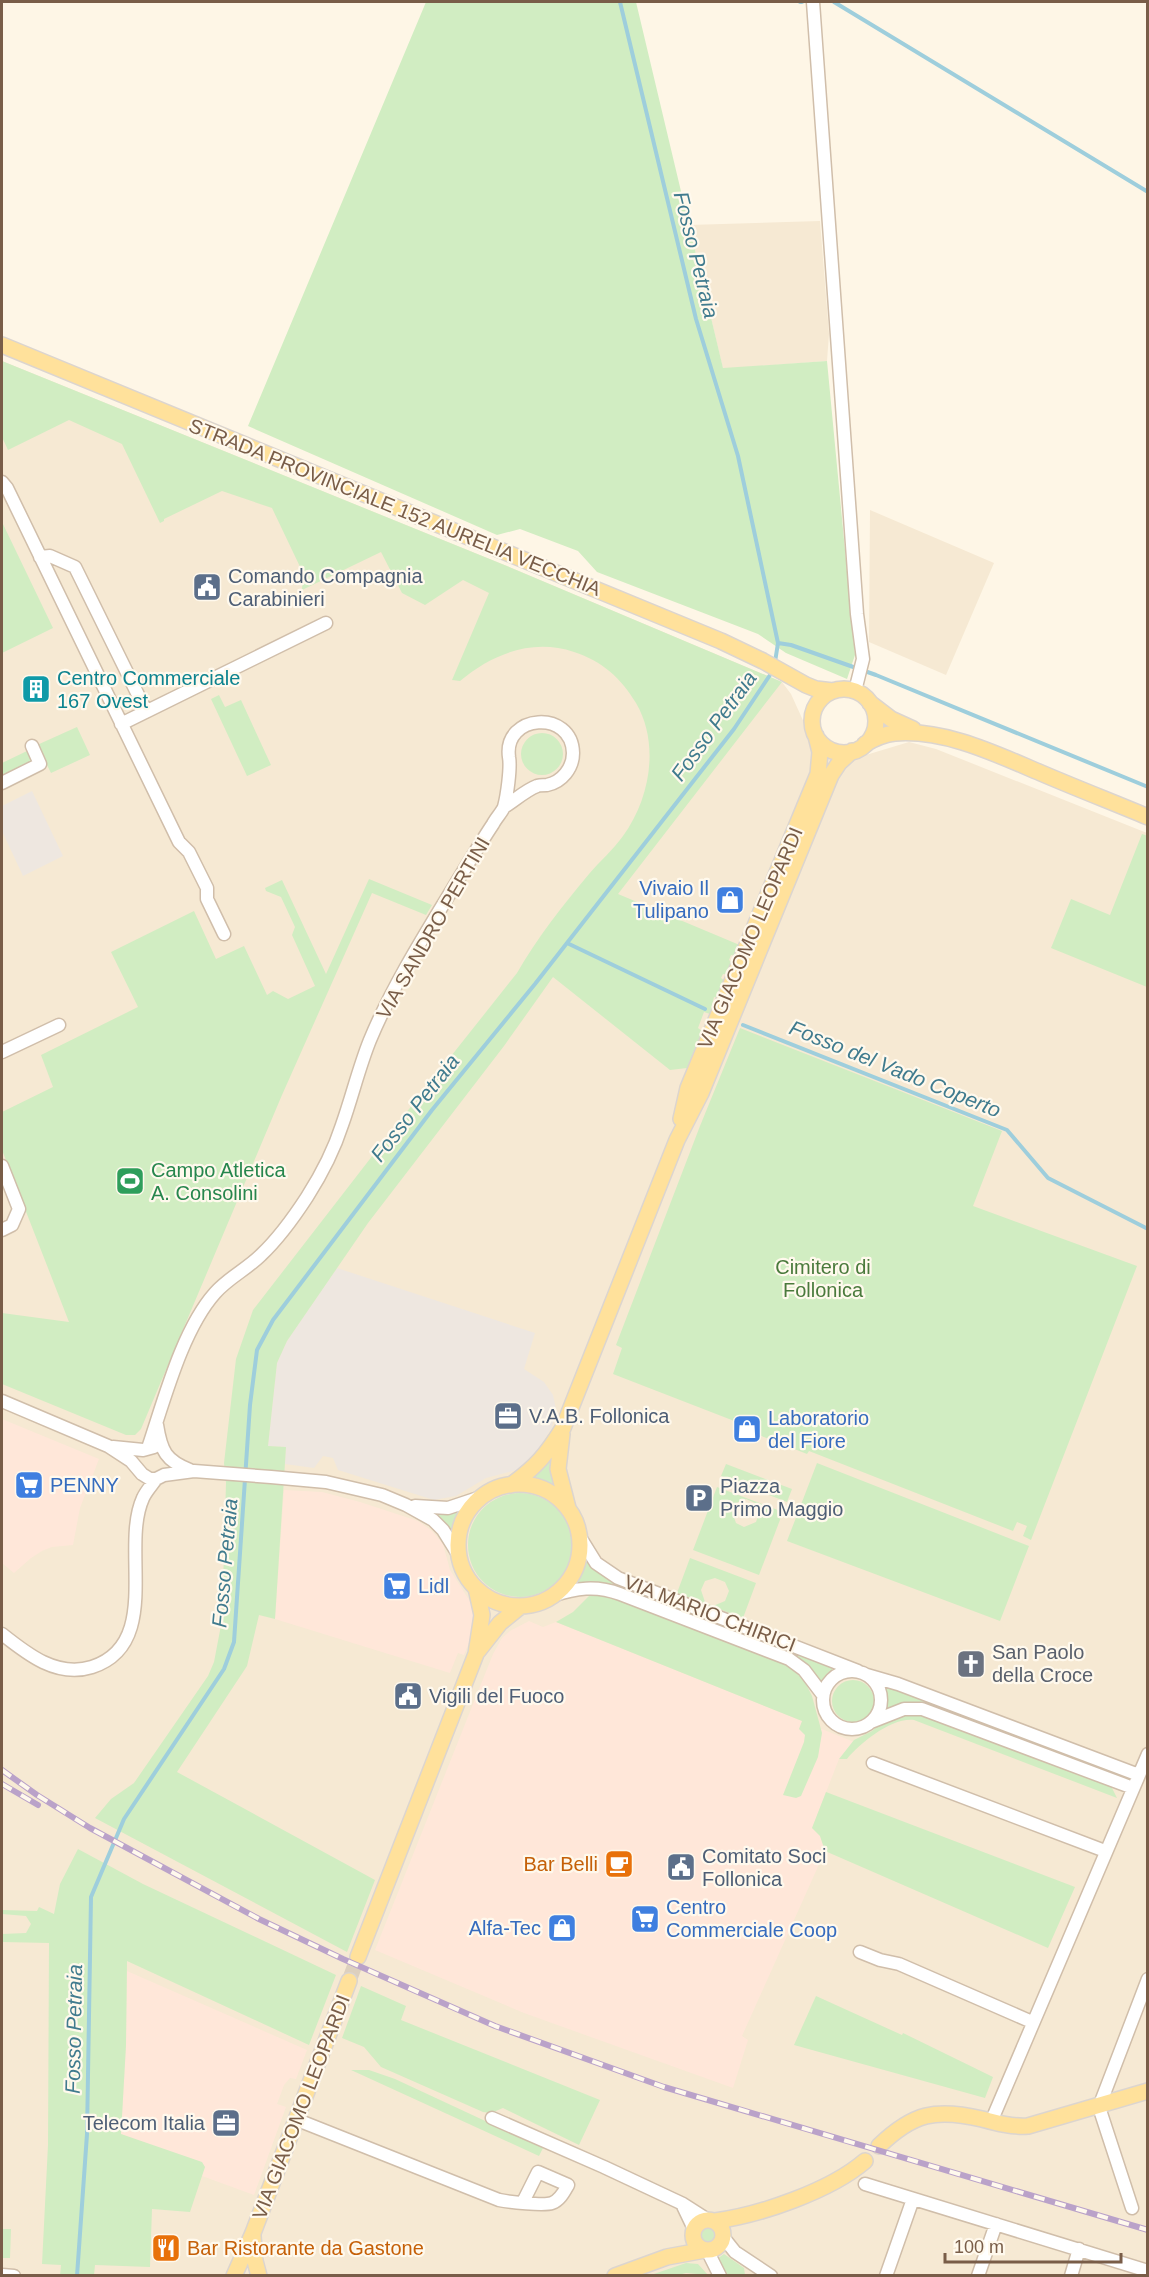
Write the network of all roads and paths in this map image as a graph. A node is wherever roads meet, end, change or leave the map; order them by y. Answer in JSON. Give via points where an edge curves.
{"nodes":[{"id":1,"x":813,"y":5,"type":"edge"},
{"id":2,"x":2,"y":345,"type":"edge"},
{"id":3,"x":2,"y":482,"type":"edge"},
{"id":4,"x":40,"y":557,"type":"junction"},
{"id":5,"x":326,"y":623,"type":"dead end"},
{"id":6,"x":786,"y":674,"type":"junction"},
{"id":7,"x":856,"y":686,"type":"junction"},
{"id":8,"x":833,"y":691,"type":"junction"},
{"id":9,"x":869,"y":702,"type":"junction"},
{"id":10,"x":146,"y":711,"type":"junction"},
{"id":11,"x":812,"y":718,"type":"junction"},
{"id":12,"x":121,"y":724,"type":"junction"},
{"id":13,"x":924,"y":734,"type":"junction"},
{"id":14,"x":816,"y":736,"type":"junction"},
{"id":15,"x":32,"y":746,"type":"dead end"},
{"id":16,"x":859,"y":748,"type":"junction"},
{"id":17,"x":2,"y":783,"type":"edge"},
{"id":18,"x":504,"y":807,"type":"junction"},
{"id":19,"x":1148,"y":817,"type":"edge"},
{"id":20,"x":224,"y":934,"type":"dead end"},
{"id":21,"x":59,"y":1025,"type":"dead end"},
{"id":22,"x":2,"y":1052,"type":"edge"},
{"id":23,"x":677,"y":1140,"type":"junction"},
{"id":24,"x":2,"y":1166,"type":"edge"},
{"id":25,"x":2,"y":1230,"type":"edge"},
{"id":26,"x":2,"y":1401,"type":"edge"},
{"id":27,"x":156,"y":1419,"type":"junction"},
{"id":28,"x":563,"y":1428,"type":"junction"},
{"id":29,"x":108,"y":1446,"type":"junction"},
{"id":30,"x":146,"y":1449,"type":"junction"},
{"id":31,"x":166,"y":1455,"type":"junction"},
{"id":32,"x":138,"y":1467,"type":"junction"},
{"id":33,"x":194,"y":1471,"type":"junction"},
{"id":34,"x":160,"y":1477,"type":"junction"},
{"id":35,"x":511,"y":1485,"type":"junction"},
{"id":36,"x":481,"y":1497,"type":"junction"},
{"id":37,"x":406,"y":1504,"type":"junction"},
{"id":38,"x":568,"y":1510,"type":"junction"},
{"id":39,"x":578,"y":1534,"type":"junction"},
{"id":40,"x":458,"y":1554,"type":"junction"},
{"id":41,"x":476,"y":1588,"type":"junction"},
{"id":42,"x":552,"y":1596,"type":"junction"},
{"id":43,"x":521,"y":1606,"type":"junction"},
{"id":44,"x":2,"y":1634,"type":"edge"},
{"id":45,"x":476,"y":1654,"type":"junction"},
{"id":46,"x":862,"y":1673,"type":"junction"},
{"id":47,"x":823,"y":1695,"type":"junction"},
{"id":48,"x":871,"y":1722,"type":"junction"},
{"id":49,"x":1148,"y":1754,"type":"edge"},
{"id":50,"x":873,"y":1763,"type":"dead end"},
{"id":51,"x":1139,"y":1775,"type":"junction"},
{"id":52,"x":1133,"y":1788,"type":"junction"},
{"id":53,"x":1105,"y":1851,"type":"junction"},
{"id":54,"x":860,"y":1952,"type":"dead end"},
{"id":55,"x":358,"y":1957,"type":"tunnel mouth"},
{"id":56,"x":1148,"y":1979,"type":"edge"},
{"id":57,"x":349,"y":1981,"type":"tunnel mouth"},
{"id":58,"x":1032,"y":2022,"type":"junction"},
{"id":59,"x":1148,"y":2091,"type":"edge"},
{"id":60,"x":1099,"y":2107,"type":"junction"},
{"id":61,"x":492,"y":2118,"type":"dead end"},
{"id":62,"x":295,"y":2119,"type":"junction"},
{"id":63,"x":991,"y":2122,"type":"junction"},
{"id":64,"x":879,"y":2146,"type":"dead end"},
{"id":65,"x":865,"y":2161,"type":"dead end"},
{"id":66,"x":865,"y":2184,"type":"dead end"},
{"id":67,"x":913,"y":2199,"type":"junction"},
{"id":68,"x":523,"y":2202,"type":"dead end"},
{"id":69,"x":683,"y":2205,"type":"junction"},
{"id":70,"x":1132,"y":2208,"type":"dead end"},
{"id":71,"x":744,"y":2217,"type":"junction"},
{"id":72,"x":711,"y":2221,"type":"junction"},
{"id":73,"x":996,"y":2224,"type":"junction"},
{"id":74,"x":694,"y":2230,"type":"junction"},
{"id":75,"x":253,"y":2233,"type":"junction"},
{"id":76,"x":723,"y":2236,"type":"junction"},
{"id":77,"x":1079,"y":2249,"type":"junction"},
{"id":78,"x":706,"y":2250,"type":"junction"},
{"id":79,"x":667,"y":2257,"type":"junction"},
{"id":80,"x":753,"y":2270,"type":"edge"},
{"id":81,"x":1148,"y":2271,"type":"edge"},
{"id":82,"x":2,"y":2275,"type":"edge"},
{"id":83,"x":769,"y":2275,"type":"edge"},
{"id":84,"x":14,"y":2276,"type":"edge"},
{"id":85,"x":234,"y":2276,"type":"edge"},
{"id":86,"x":239,"y":2276,"type":"edge"},
{"id":87,"x":254,"y":2276,"type":"edge"},
{"id":88,"x":259,"y":2276,"type":"edge"},
{"id":89,"x":615,"y":2276,"type":"edge"},
{"id":90,"x":720,"y":2276,"type":"edge"},
{"id":91,"x":886,"y":2276,"type":"edge"},
{"id":92,"x":978,"y":2276,"type":"edge"},
{"id":93,"x":1071,"y":2276,"type":"edge"}],
"edges":[{"from":1,"to":7,"type":"street","via":[[863,659]]},
{"from":2,"to":6,"type":"main road","name":"STRADA PROVINCIALE 152 AURELIA VECCHIA","via":[[750,654]]},
{"from":3,"to":4,"type":"street"},
{"from":4,"to":10,"type":"street","via":[[50,556],[75,567]]},
{"from":4,"to":12,"type":"street"},
{"from":5,"to":10,"type":"street"},
{"from":6,"to":8,"type":"main road","name":"STRADA PROVINCIALE 152 AURELIA VECCHIA","via":[[809,687]]},
{"from":6,"to":11,"type":"main road","name":"STRADA PROVINCIALE 152 AURELIA VECCHIA","via":[[804,697]]},
{"from":7,"to":8,"type":"main road","name":"STRADA PROVINCIALE 152 AURELIA VECCHIA"},
{"from":7,"to":9,"type":"main road"},
{"from":8,"to":11,"type":"main road","via":[[821,699]]},
{"from":9,"to":13,"type":"main road","via":[[891,719]]},
{"from":9,"to":16,"type":"main road","via":[[876,724]]},
{"from":10,"to":12,"type":"street"},
{"from":11,"to":14,"type":"main road","name":"STRADA PROVINCIALE 152 AURELIA VECCHIA"},
{"from":12,"to":20,"type":"street","via":[[179,842],[189,852],[207,888],[207,898]]},
{"from":13,"to":16,"type":"main road","via":[[891,733]]},
{"from":13,"to":19,"type":"main road","via":[[1000,756]]},
{"from":14,"to":16,"type":"main road","via":[[829,749],[841,752]]},
{"from":14,"to":23,"type":"main road","name":"VIA GIACOMO LEOPARDI","via":[[820,752],[818,774],[688,1088]]},
{"from":15,"to":17,"type":"street","via":[[40,764]]},
{"from":16,"to":23,"type":"main road","name":"VIA GIACOMO LEOPARDI","via":[[839,763],[831,775],[701,1093]]},
{"from":18,"to":18,"type":"street","name":"VIA SANDRO PERTINI","via":[[565,774],[573,756],[568,736],[561,728],[552,723],[532,722],[515,734],[508,753]]},
{"from":18,"to":27,"type":"street","name":"VIA SANDRO PERTINI","via":[[386,1005],[369,1042],[336,1142],[312,1189],[272,1244],[221,1287],[204,1308]]},
{"from":21,"to":22,"type":"street"},
{"from":23,"to":28,"type":"main road","name":"VIA GIACOMO LEOPARDI"},
{"from":24,"to":25,"type":"street","via":[[19,1209],[12,1225]]},
{"from":26,"to":29,"type":"street"},
{"from":27,"to":30,"type":"street","name":"VIA SANDRO PERTINI"},
{"from":27,"to":31,"type":"street"},
{"from":28,"to":35,"type":"main road","name":"VIA GIACOMO LEOPARDI","via":[[536,1467]]},
{"from":28,"to":38,"type":"main road","name":"VIA GIACOMO LEOPARDI","via":[[558,1469]]},
{"from":29,"to":30,"type":"street"},
{"from":29,"to":32,"type":"street"},
{"from":30,"to":31,"type":"street","via":[[159,1448]]},
{"from":30,"to":32,"type":"street","via":[[138,1458]]},
{"from":31,"to":33,"type":"street"},
{"from":31,"to":34,"type":"street","via":[[169,1467]]},
{"from":32,"to":34,"type":"street","via":[[146,1477]]},
{"from":33,"to":34,"type":"street"},
{"from":33,"to":37,"type":"street","via":[[348,1486]]},
{"from":34,"to":44,"type":"street","via":[[143,1498],[136,1527],[134,1618],[126,1639],[114,1654],[87,1668],[63,1668],[31,1657]]},
{"from":35,"to":36,"type":"main road","name":"VIA GIACOMO LEOPARDI"},
{"from":35,"to":38,"type":"main road","name":"VIA GIACOMO LEOPARDI","via":[[543,1490]]},
{"from":36,"to":37,"type":"street","via":[[448,1508]]},
{"from":36,"to":40,"type":"main road","via":[[463,1521]]},
{"from":37,"to":40,"type":"street","via":[[438,1524]]},
{"from":38,"to":39,"type":"main road","name":"VIA GIACOMO LEOPARDI"},
{"from":39,"to":42,"type":"main road","name":"VIA GIACOMO LEOPARDI","via":[[575,1569]]},
{"from":39,"to":46,"type":"street","name":"VIA MARIO CHIRICI","via":[[596,1563],[618,1578]]},
{"from":40,"to":41,"type":"main road","name":"VIA GIACOMO LEOPARDI"},
{"from":41,"to":43,"type":"main road","via":[[497,1602]]},
{"from":41,"to":45,"type":"main road","name":"VIA GIACOMO LEOPARDI","via":[[482,1615]]},
{"from":42,"to":43,"type":"main road","name":"VIA GIACOMO LEOPARDI"},
{"from":42,"to":47,"type":"street","name":"VIA MARIO CHIRICI","via":[[588,1587],[620,1594],[789,1659],[804,1670]]},
{"from":43,"to":45,"type":"main road","name":"VIA GIACOMO LEOPARDI","via":[[500,1623]]},
{"from":45,"to":55,"type":"main road","name":"VIA GIACOMO LEOPARDI"},
{"from":46,"to":47,"type":"street","via":[[846,1671],[835,1676]]},
{"from":46,"to":48,"type":"street","via":[[878,1687],[881,1697],[878,1713]]},
{"from":46,"to":51,"type":"street","name":"VIA MARIO CHIRICI"},
{"from":47,"to":48,"type":"street","name":"VIA MARIO CHIRICI","via":[[825,1712],[837,1725],[856,1728]]},
{"from":48,"to":52,"type":"street","name":"VIA MARIO CHIRICI","via":[[904,1709],[922,1709]]},
{"from":49,"to":51,"type":"street"},
{"from":50,"to":53,"type":"street"},
{"from":51,"to":52,"type":"street"},
{"from":52,"to":53,"type":"street"},
{"from":53,"to":58,"type":"street"},
{"from":54,"to":58,"type":"street","via":[[899,1964]]},
{"from":56,"to":60,"type":"street"},
{"from":57,"to":62,"type":"main road","name":"VIA GIACOMO LEOPARDI"},
{"from":58,"to":63,"type":"street"},
{"from":59,"to":60,"type":"main road"},
{"from":60,"to":63,"type":"main road","via":[[1028,2127]]},
{"from":60,"to":70,"type":"street"},
{"from":61,"to":69,"type":"street"},
{"from":62,"to":68,"type":"street","via":[[499,2200]]},
{"from":62,"to":75,"type":"main road","name":"VIA GIACOMO LEOPARDI"},
{"from":63,"to":64,"type":"main road","via":[[953,2113],[930,2114],[904,2125]]},
{"from":65,"to":71,"type":"main road","via":[[831,2184]]},
{"from":66,"to":67,"type":"street"},
{"from":67,"to":73,"type":"street"},
{"from":67,"to":91,"type":"street"},
{"from":69,"to":72,"type":"street"},
{"from":69,"to":74,"type":"street"},
{"from":71,"to":72,"type":"main road"},
{"from":71,"to":76,"type":"main road"},
{"from":72,"to":74,"type":"main road","via":[[699,2222]]},
{"from":72,"to":76,"type":"main road","via":[[722,2228]]},
{"from":73,"to":77,"type":"street"},
{"from":73,"to":92,"type":"street"},
{"from":74,"to":78,"type":"main road","via":[[694,2241]]},
{"from":74,"to":79,"type":"main road"},
{"from":75,"to":85,"type":"main road","name":"VIA GIACOMO LEOPARDI"},
{"from":75,"to":88,"type":"main road","name":"VIA GIACOMO LEOPARDI"},
{"from":76,"to":78,"type":"main road","via":[[719,2246]]},
{"from":76,"to":80,"type":"street"},
{"from":77,"to":81,"type":"street"},
{"from":77,"to":93,"type":"street"},
{"from":78,"to":79,"type":"main road"},
{"from":78,"to":90,"type":"street"},
{"from":79,"to":89,"type":"main road"},
{"from":80,"to":83,"type":"street"},
{"from":82,"to":84,"type":"street"},
{"from":86,"to":87,"type":"main road"}]}
